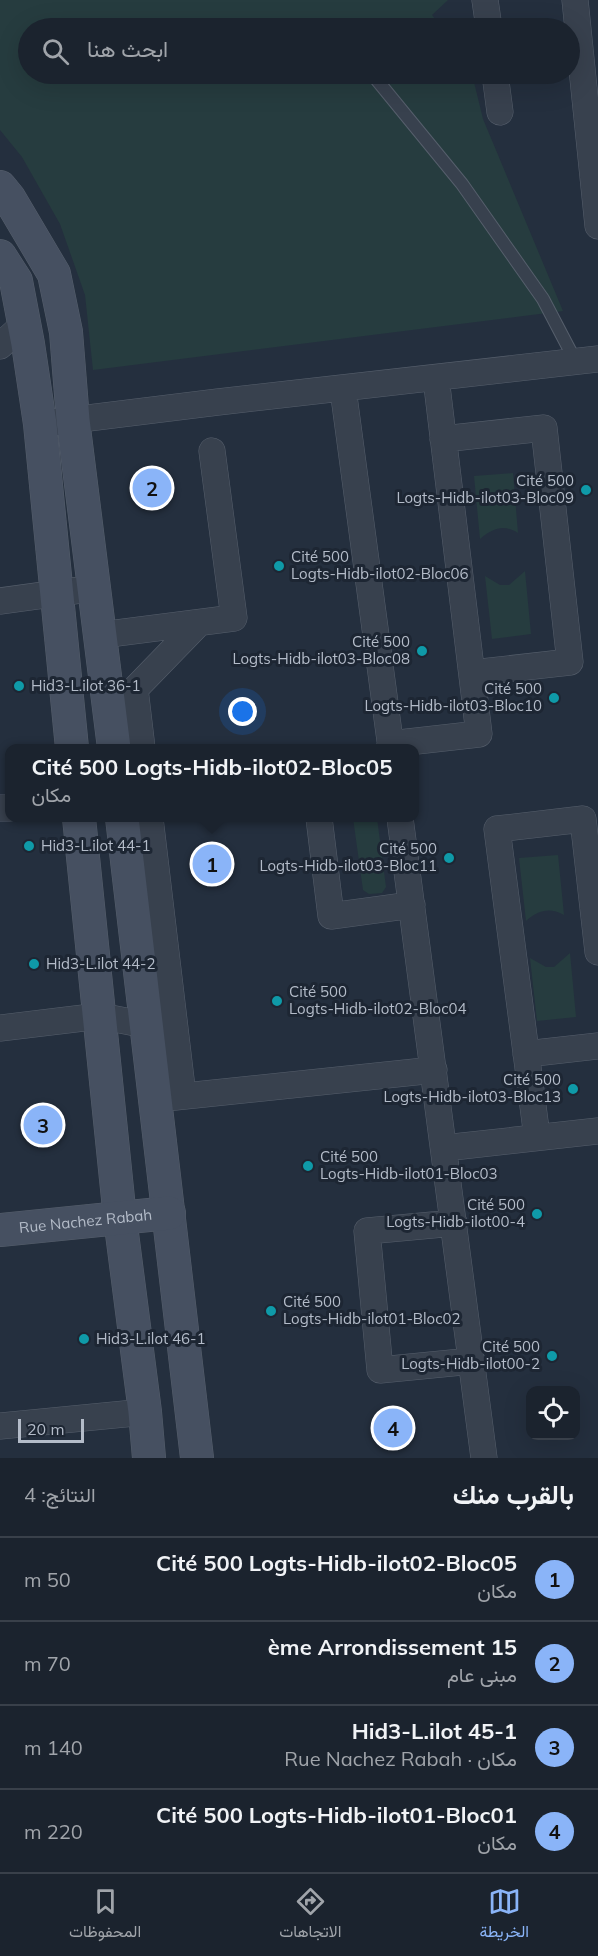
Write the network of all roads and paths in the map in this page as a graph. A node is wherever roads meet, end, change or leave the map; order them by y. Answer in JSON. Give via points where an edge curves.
{"nodes":[{"id":1,"x":485,"y":0,"type":"edge"},
{"id":2,"x":574,"y":0,"type":"edge"},
{"id":3,"x":488,"y":18,"type":"edge"},
{"id":4,"x":576,"y":18,"type":"edge"},
{"id":5,"x":580,"y":56,"type":"edge"},
{"id":6,"x":380,"y":84,"type":"edge"},
{"id":7,"x":496,"y":84,"type":"edge"},
{"id":8,"x":500,"y":112,"type":"dead end"},
{"id":9,"x":0,"y":187,"type":"edge"},
{"id":10,"x":598,"y":226,"type":"edge"},
{"id":11,"x":0,"y":256,"type":"edge"},
{"id":12,"x":24,"y":324,"type":"junction"},
{"id":13,"x":0,"y":346,"type":"edge"},
{"id":14,"x":587,"y":360,"type":"edge"},
{"id":15,"x":436,"y":378,"type":"junction"},
{"id":16,"x":343,"y":389,"type":"junction"},
{"id":17,"x":74,"y":420,"type":"junction"},
{"id":18,"x":40,"y":424,"type":"junction"},
{"id":19,"x":443,"y":439,"type":"junction"},
{"id":20,"x":212,"y":451,"type":"dead end"},
{"id":21,"x":94,"y":588,"type":"junction"},
{"id":22,"x":55,"y":595,"type":"junction"},
{"id":23,"x":0,"y":601,"type":"edge"},
{"id":24,"x":199,"y":622,"type":"junction"},
{"id":25,"x":101,"y":635,"type":"junction"},
{"id":26,"x":472,"y":674,"type":"junction"},
{"id":27,"x":72,"y":744,"type":"edge"},
{"id":28,"x":114,"y":744,"type":"edge"},
{"id":29,"x":142,"y":744,"type":"edge"},
{"id":30,"x":391,"y":744,"type":"edge"},
{"id":31,"x":406,"y":744,"type":"edge"},
{"id":32,"x":79,"y":822,"type":"edge"},
{"id":33,"x":122,"y":822,"type":"edge"},
{"id":34,"x":150,"y":822,"type":"edge"},
{"id":35,"x":319,"y":822,"type":"edge"},
{"id":36,"x":401,"y":822,"type":"edge"},
{"id":37,"x":412,"y":906,"type":"junction"},
{"id":38,"x":598,"y":952,"type":"edge"},
{"id":39,"x":100,"y":1016,"type":"junction"},
{"id":40,"x":146,"y":1025,"type":"junction"},
{"id":41,"x":0,"y":1028,"type":"edge"},
{"id":42,"x":598,"y":1046,"type":"edge"},
{"id":43,"x":526,"y":1054,"type":"junction"},
{"id":44,"x":434,"y":1070,"type":"junction"},
{"id":45,"x":169,"y":1098,"type":"junction"},
{"id":46,"x":598,"y":1131,"type":"edge"},
{"id":47,"x":537,"y":1137,"type":"junction"},
{"id":48,"x":444,"y":1148,"type":"junction"},
{"id":49,"x":169,"y":1213,"type":"junction"},
{"id":50,"x":120,"y":1218,"type":"junction"},
{"id":51,"x":454,"y":1223,"type":"junction"},
{"id":52,"x":0,"y":1230,"type":"edge"},
{"id":53,"x":472,"y":1361,"type":"junction"},
{"id":54,"x":145,"y":1412,"type":"junction"},
{"id":55,"x":0,"y":1426,"type":"edge"},
{"id":56,"x":482,"y":1456,"type":"edge"},
{"id":57,"x":149,"y":1458,"type":"edge"},
{"id":58,"x":197,"y":1458,"type":"edge"}],
"edges":[{"from":1,"to":3,"type":"street"},
{"from":2,"to":4,"type":"street"},
{"from":5,"to":10,"type":"street"},
{"from":6,"to":14,"type":"lane","via":[[462,184]]},
{"from":7,"to":8,"type":"street"},
{"from":9,"to":17,"type":"street","via":[[54,274],[66,332]]},
{"from":11,"to":12,"type":"street","via":[[16,280]]},
{"from":12,"to":13,"type":"street"},
{"from":12,"to":18,"type":"street"},
{"from":14,"to":15,"type":"street"},
{"from":15,"to":16,"type":"street"},
{"from":15,"to":19,"type":"street"},
{"from":16,"to":17,"type":"street"},
{"from":16,"to":30,"type":"street"},
{"from":17,"to":18,"type":"street"},
{"from":17,"to":21,"type":"street"},
{"from":18,"to":22,"type":"street"},
{"from":19,"to":26,"type":"street"},
{"from":19,"to":26,"type":"street","via":[[544,428],[570,663]]},
{"from":20,"to":24,"type":"street","via":[[234,618]]},
{"from":21,"to":22,"type":"street"},
{"from":21,"to":25,"type":"street"},
{"from":22,"to":23,"type":"street"},
{"from":22,"to":27,"type":"street"},
{"from":24,"to":25,"type":"street"},
{"from":24,"to":29,"type":"street","via":[[135,688]]},
{"from":25,"to":28,"type":"street"},
{"from":26,"to":31,"type":"street","via":[[479,734]]},
{"from":32,"to":39,"type":"street"},
{"from":33,"to":40,"type":"street"},
{"from":34,"to":45,"type":"street"},
{"from":35,"to":37,"type":"street","via":[[331,916]]},
{"from":36,"to":37,"type":"street"},
{"from":37,"to":44,"type":"street"},
{"from":38,"to":43,"type":"street","via":[[583,819],[497,829]]},
{"from":39,"to":40,"type":"street"},
{"from":39,"to":41,"type":"street"},
{"from":39,"to":50,"type":"street"},
{"from":40,"to":45,"type":"street"},
{"from":42,"to":43,"type":"street"},
{"from":43,"to":47,"type":"street"},
{"from":44,"to":45,"type":"street"},
{"from":44,"to":48,"type":"street"},
{"from":45,"to":49,"type":"street"},
{"from":46,"to":47,"type":"street"},
{"from":47,"to":48,"type":"street"},
{"from":48,"to":51,"type":"street"},
{"from":49,"to":50,"type":"street","name":"Rue Nachez Rabah"},
{"from":49,"to":58,"type":"street"},
{"from":50,"to":52,"type":"street","name":"Rue Nachez Rabah"},
{"from":50,"to":54,"type":"street"},
{"from":51,"to":53,"type":"street"},
{"from":51,"to":53,"type":"street","via":[[367,1231],[380,1370]]},
{"from":53,"to":56,"type":"street"},
{"from":54,"to":55,"type":"street"},
{"from":54,"to":57,"type":"street"}]}
